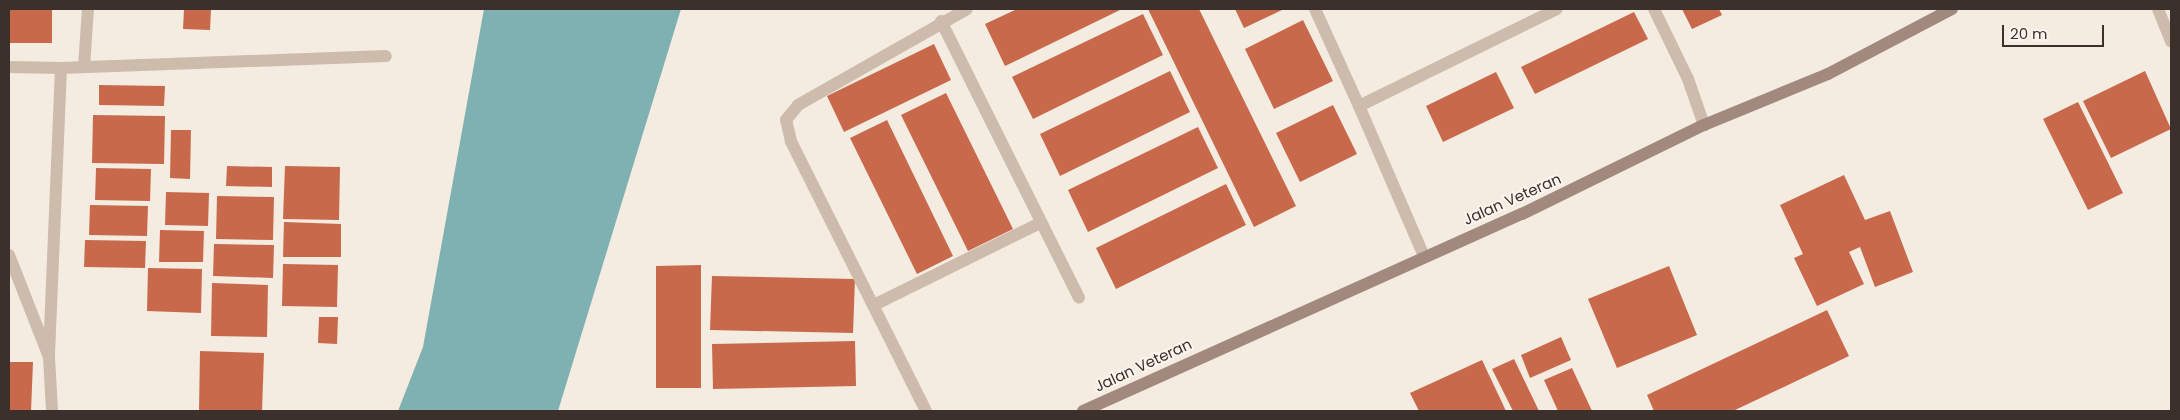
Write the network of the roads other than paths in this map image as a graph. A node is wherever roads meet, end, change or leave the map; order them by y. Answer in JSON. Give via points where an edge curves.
{"nodes":[{"id":1,"x":88,"y":9,"type":"edge"},
{"id":2,"x":967,"y":9,"type":"edge"},
{"id":3,"x":1315,"y":9,"type":"edge"},
{"id":4,"x":1557,"y":9,"type":"edge"},
{"id":5,"x":1654,"y":9,"type":"edge"},
{"id":6,"x":1952,"y":9,"type":"edge"},
{"id":7,"x":2158,"y":9,"type":"edge"},
{"id":8,"x":941,"y":21,"type":"junction"},
{"id":9,"x":2171,"y":41,"type":"edge"},
{"id":10,"x":386,"y":56,"type":"dead end"},
{"id":11,"x":9,"y":67,"type":"edge"},
{"id":12,"x":84,"y":67,"type":"junction"},
{"id":13,"x":60,"y":68,"type":"junction"},
{"id":14,"x":1358,"y":106,"type":"junction"},
{"id":15,"x":1704,"y":125,"type":"junction"},
{"id":16,"x":1040,"y":223,"type":"junction"},
{"id":17,"x":9,"y":255,"type":"edge"},
{"id":18,"x":1424,"y":256,"type":"junction"},
{"id":19,"x":1079,"y":298,"type":"dead end"},
{"id":20,"x":874,"y":305,"type":"junction"},
{"id":21,"x":49,"y":356,"type":"junction"},
{"id":22,"x":52,"y":411,"type":"edge"},
{"id":23,"x":926,"y":411,"type":"edge"},
{"id":24,"x":1083,"y":411,"type":"edge"}],
"edges":[{"from":1,"to":12,"type":"street"},
{"from":2,"to":8,"type":"street"},
{"from":3,"to":14,"type":"street"},
{"from":4,"to":14,"type":"street"},
{"from":5,"to":15,"type":"street","via":[[1688,79]]},
{"from":6,"to":15,"type":"main road","name":"Jalan Veteran","via":[[1828,74]]},
{"from":7,"to":9,"type":"street"},
{"from":8,"to":16,"type":"street"},
{"from":8,"to":20,"type":"street","via":[[798,105],[786,120],[791,141]]},
{"from":10,"to":12,"type":"street"},
{"from":11,"to":13,"type":"street"},
{"from":12,"to":13,"type":"street"},
{"from":13,"to":21,"type":"street"},
{"from":14,"to":18,"type":"street"},
{"from":15,"to":18,"type":"main road","name":"Jalan Veteran","via":[[1522,214]]},
{"from":16,"to":19,"type":"street"},
{"from":16,"to":20,"type":"street"},
{"from":17,"to":21,"type":"street"},
{"from":18,"to":24,"type":"main road","name":"Jalan Veteran"},
{"from":20,"to":23,"type":"street"},
{"from":21,"to":22,"type":"street"}]}
